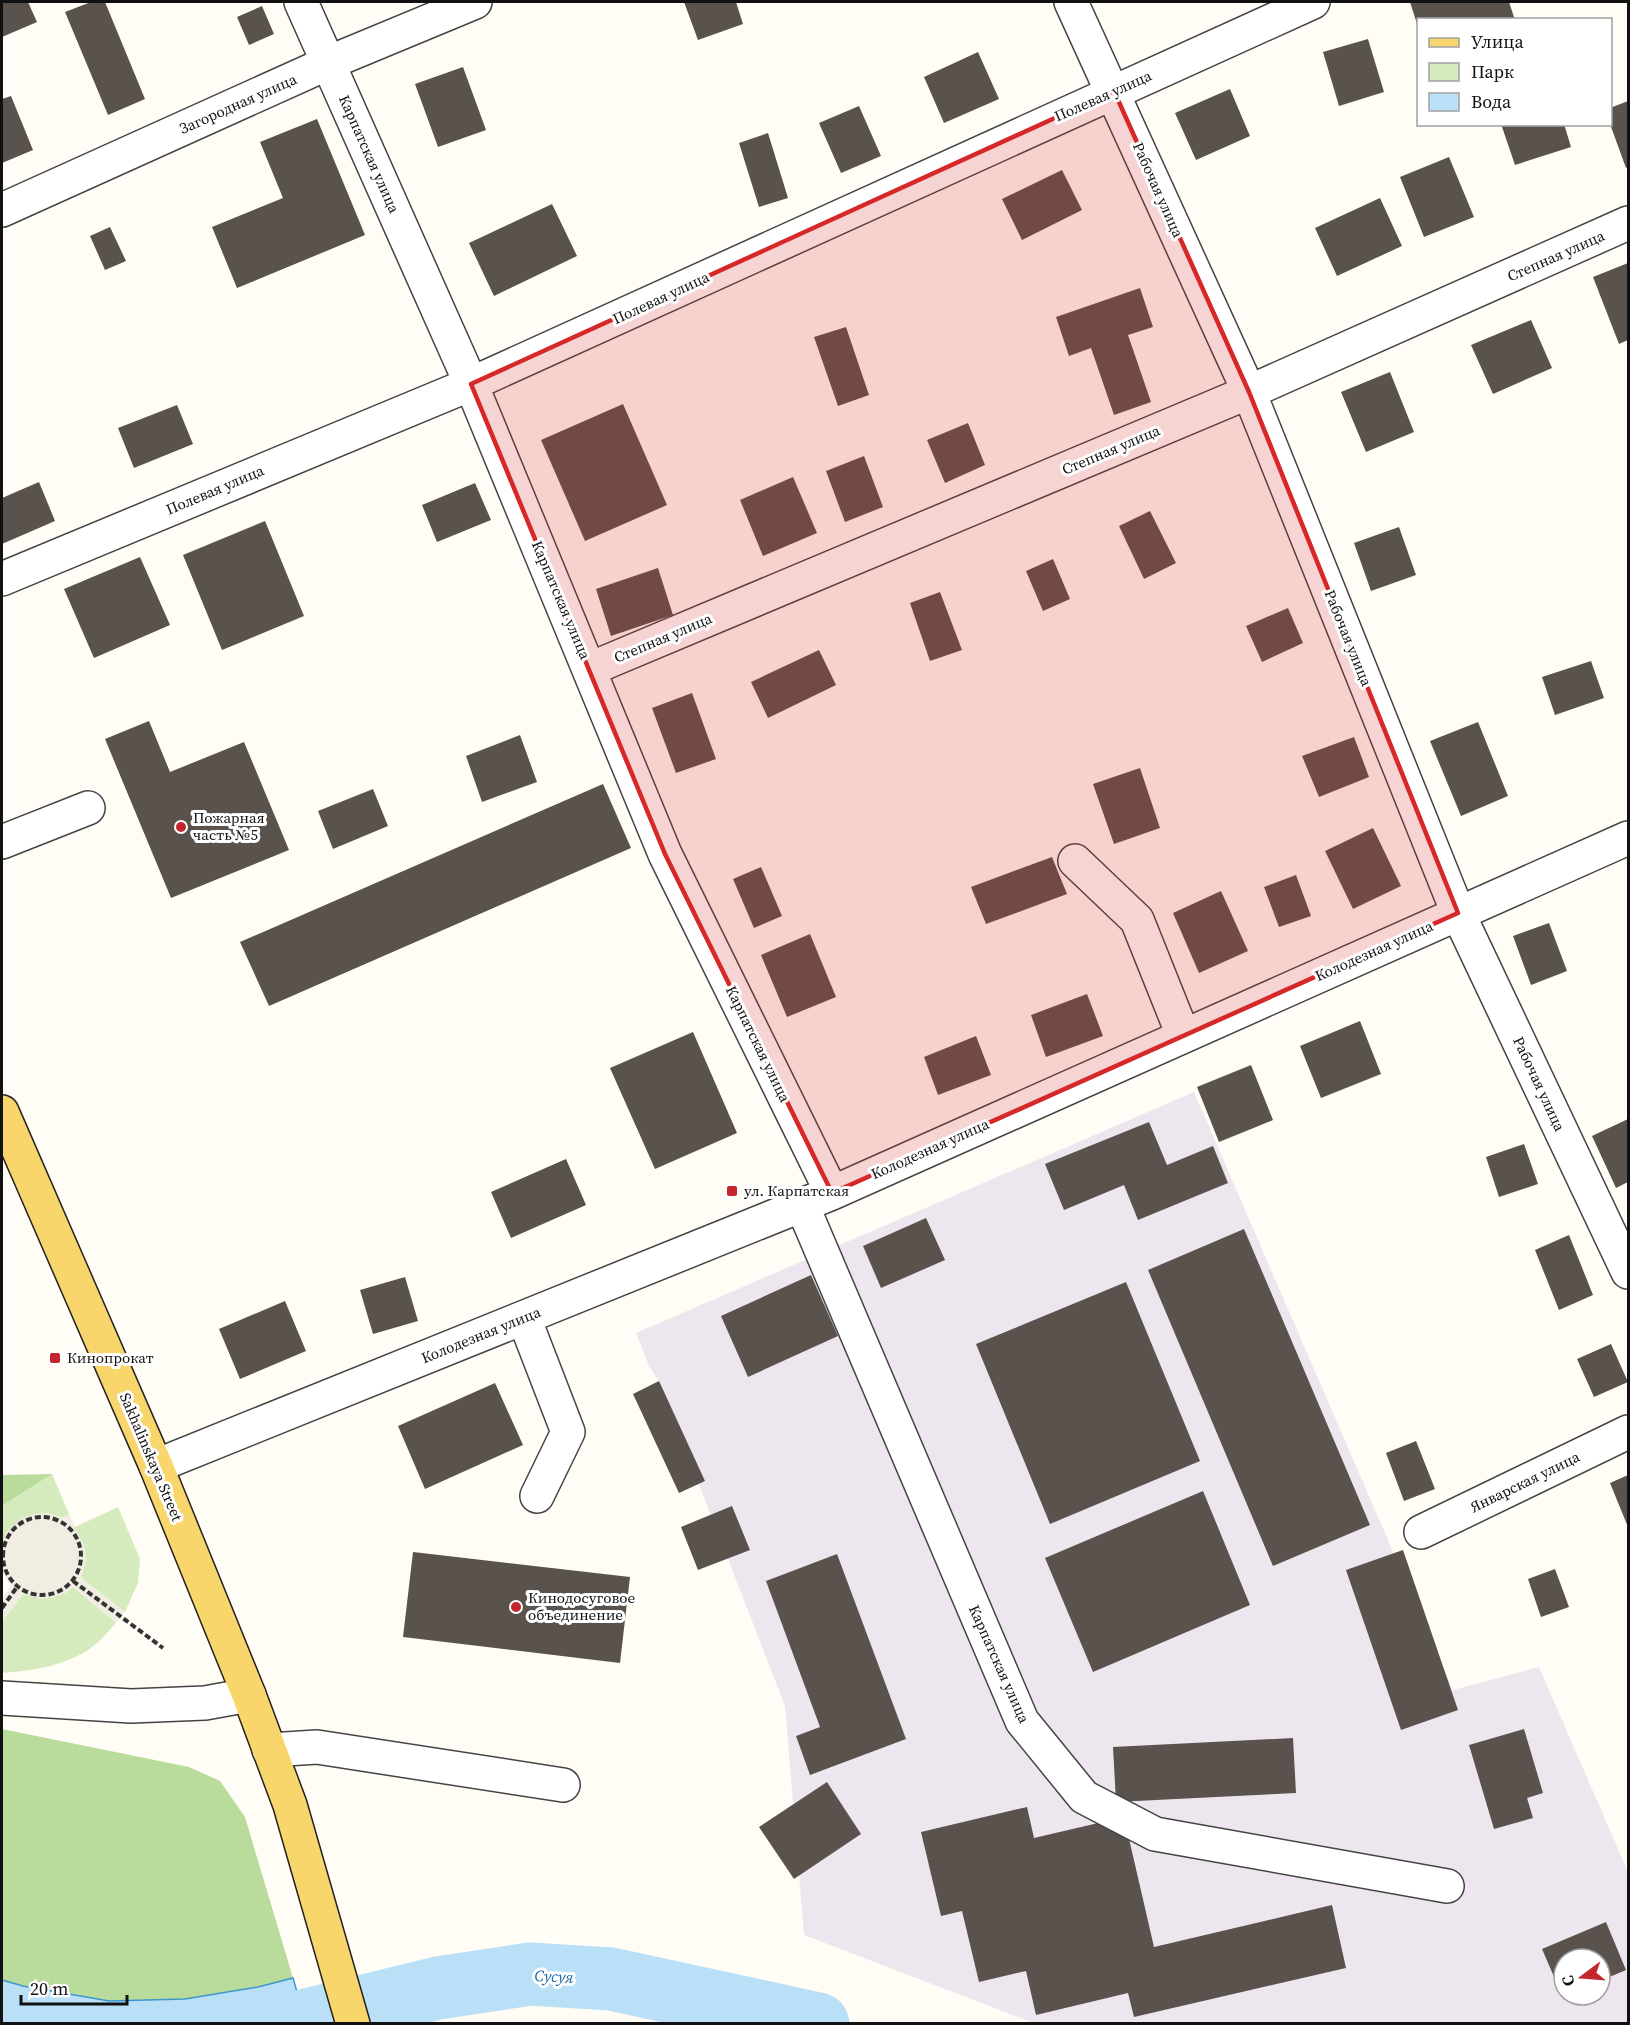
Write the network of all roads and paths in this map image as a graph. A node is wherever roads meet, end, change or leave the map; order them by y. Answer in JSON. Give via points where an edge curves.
{"nodes":[{"id":1,"x":301,"y":2,"type":"edge"},
{"id":2,"x":475,"y":2,"type":"edge"},
{"id":3,"x":1071,"y":2,"type":"edge"},
{"id":4,"x":1313,"y":2,"type":"edge"},
{"id":5,"x":328,"y":63,"type":"junction"},
{"id":6,"x":1114,"y":91,"type":"junction"},
{"id":7,"x":2,"y":210,"type":"edge"},
{"id":8,"x":1629,"y":223,"type":"edge"},
{"id":9,"x":471,"y":384,"type":"junction"},
{"id":10,"x":1249,"y":392,"type":"junction"},
{"id":11,"x":2,"y":579,"type":"edge"},
{"id":12,"x":590,"y":669,"type":"junction"},
{"id":13,"x":88,"y":808,"type":"dead end"},
{"id":14,"x":1629,"y":838,"type":"edge"},
{"id":15,"x":2,"y":842,"type":"edge"},
{"id":16,"x":1075,"y":861,"type":"dead end"},
{"id":17,"x":1458,"y":913,"type":"junction"},
{"id":18,"x":1183,"y":1035,"type":"junction"},
{"id":19,"x":2,"y":1112,"type":"edge"},
{"id":20,"x":832,"y":1193,"type":"junction"},
{"id":21,"x":802,"y":1205,"type":"junction"},
{"id":22,"x":1629,"y":1272,"type":"edge"},
{"id":23,"x":524,"y":1318,"type":"junction"},
{"id":24,"x":1629,"y":1432,"type":"edge"},
{"id":25,"x":156,"y":1466,"type":"junction"},
{"id":26,"x":537,"y":1496,"type":"dead end"},
{"id":27,"x":1421,"y":1532,"type":"dead end"},
{"id":28,"x":73,"y":1581,"type":"junction"},
{"id":29,"x":17,"y":1587,"type":"junction"},
{"id":30,"x":2,"y":1608,"type":"edge"},
{"id":31,"x":163,"y":1648,"type":"dead end"},
{"id":32,"x":249,"y":1695,"type":"junction"},
{"id":33,"x":2,"y":1698,"type":"edge"},
{"id":34,"x":268,"y":1750,"type":"junction"},
{"id":35,"x":563,"y":1785,"type":"dead end"},
{"id":36,"x":1448,"y":1886,"type":"dead end"},
{"id":37,"x":353,"y":2024,"type":"edge"}],
"edges":[{"from":1,"to":5,"type":"street","name":"Карпатская улица"},
{"from":2,"to":5,"type":"street","name":"Загородная улица"},
{"from":3,"to":6,"type":"street","name":"Рабочая улица"},
{"from":4,"to":6,"type":"street","name":"Полевая улица"},
{"from":5,"to":7,"type":"street","name":"Загородная улица"},
{"from":5,"to":9,"type":"street","name":"Карпатская улица"},
{"from":6,"to":9,"type":"street","name":"Полевая улица"},
{"from":6,"to":10,"type":"street","name":"Рабочая улица"},
{"from":8,"to":10,"type":"street","name":"Степная улица"},
{"from":9,"to":11,"type":"street","name":"Полевая улица"},
{"from":9,"to":12,"type":"street","name":"Карпатская улица"},
{"from":10,"to":12,"type":"street","name":"Степная улица"},
{"from":10,"to":17,"type":"street","name":"Рабочая улица"},
{"from":12,"to":20,"type":"street","name":"Карпатская улица","via":[[665,854]]},
{"from":13,"to":15,"type":"street"},
{"from":14,"to":17,"type":"street","name":"Колодезная улица"},
{"from":16,"to":18,"type":"street","via":[[1137,920]]},
{"from":17,"to":18,"type":"street","name":"Колодезная улица"},
{"from":17,"to":22,"type":"street","name":"Рабочая улица"},
{"from":18,"to":20,"type":"street","name":"Колодезная улица"},
{"from":19,"to":25,"type":"main road","name":"Sakhalinskaya Street"},
{"from":20,"to":21,"type":"street","name":"Колодезная улица"},
{"from":21,"to":23,"type":"street","name":"Колодезная улица"},
{"from":21,"to":36,"type":"street","name":"Карпатская улица","via":[[1022,1721],[1084,1797],[1155,1834]]},
{"from":23,"to":25,"type":"street","name":"Колодезная улица"},
{"from":23,"to":26,"type":"street","via":[[568,1432]]},
{"from":24,"to":27,"type":"street","name":"Январская улица"},
{"from":25,"to":32,"type":"main road","name":"Sakhalinskaya Street"},
{"from":28,"to":29,"type":"path","via":[[63,1589],[40,1596]]},
{"from":28,"to":29,"type":"path","via":[[81,1556],[73,1532],[63,1523],[38,1517],[14,1528],[5,1545],[4,1565]]},
{"from":28,"to":31,"type":"path"},
{"from":29,"to":30,"type":"path"},
{"from":32,"to":33,"type":"street","via":[[205,1703],[131,1706]]},
{"from":32,"to":34,"type":"main road","name":"Sakhalinskaya Street"},
{"from":34,"to":35,"type":"street","via":[[317,1747]]},
{"from":34,"to":37,"type":"main road","name":"Sakhalinskaya Street","via":[[290,1805]]}]}
